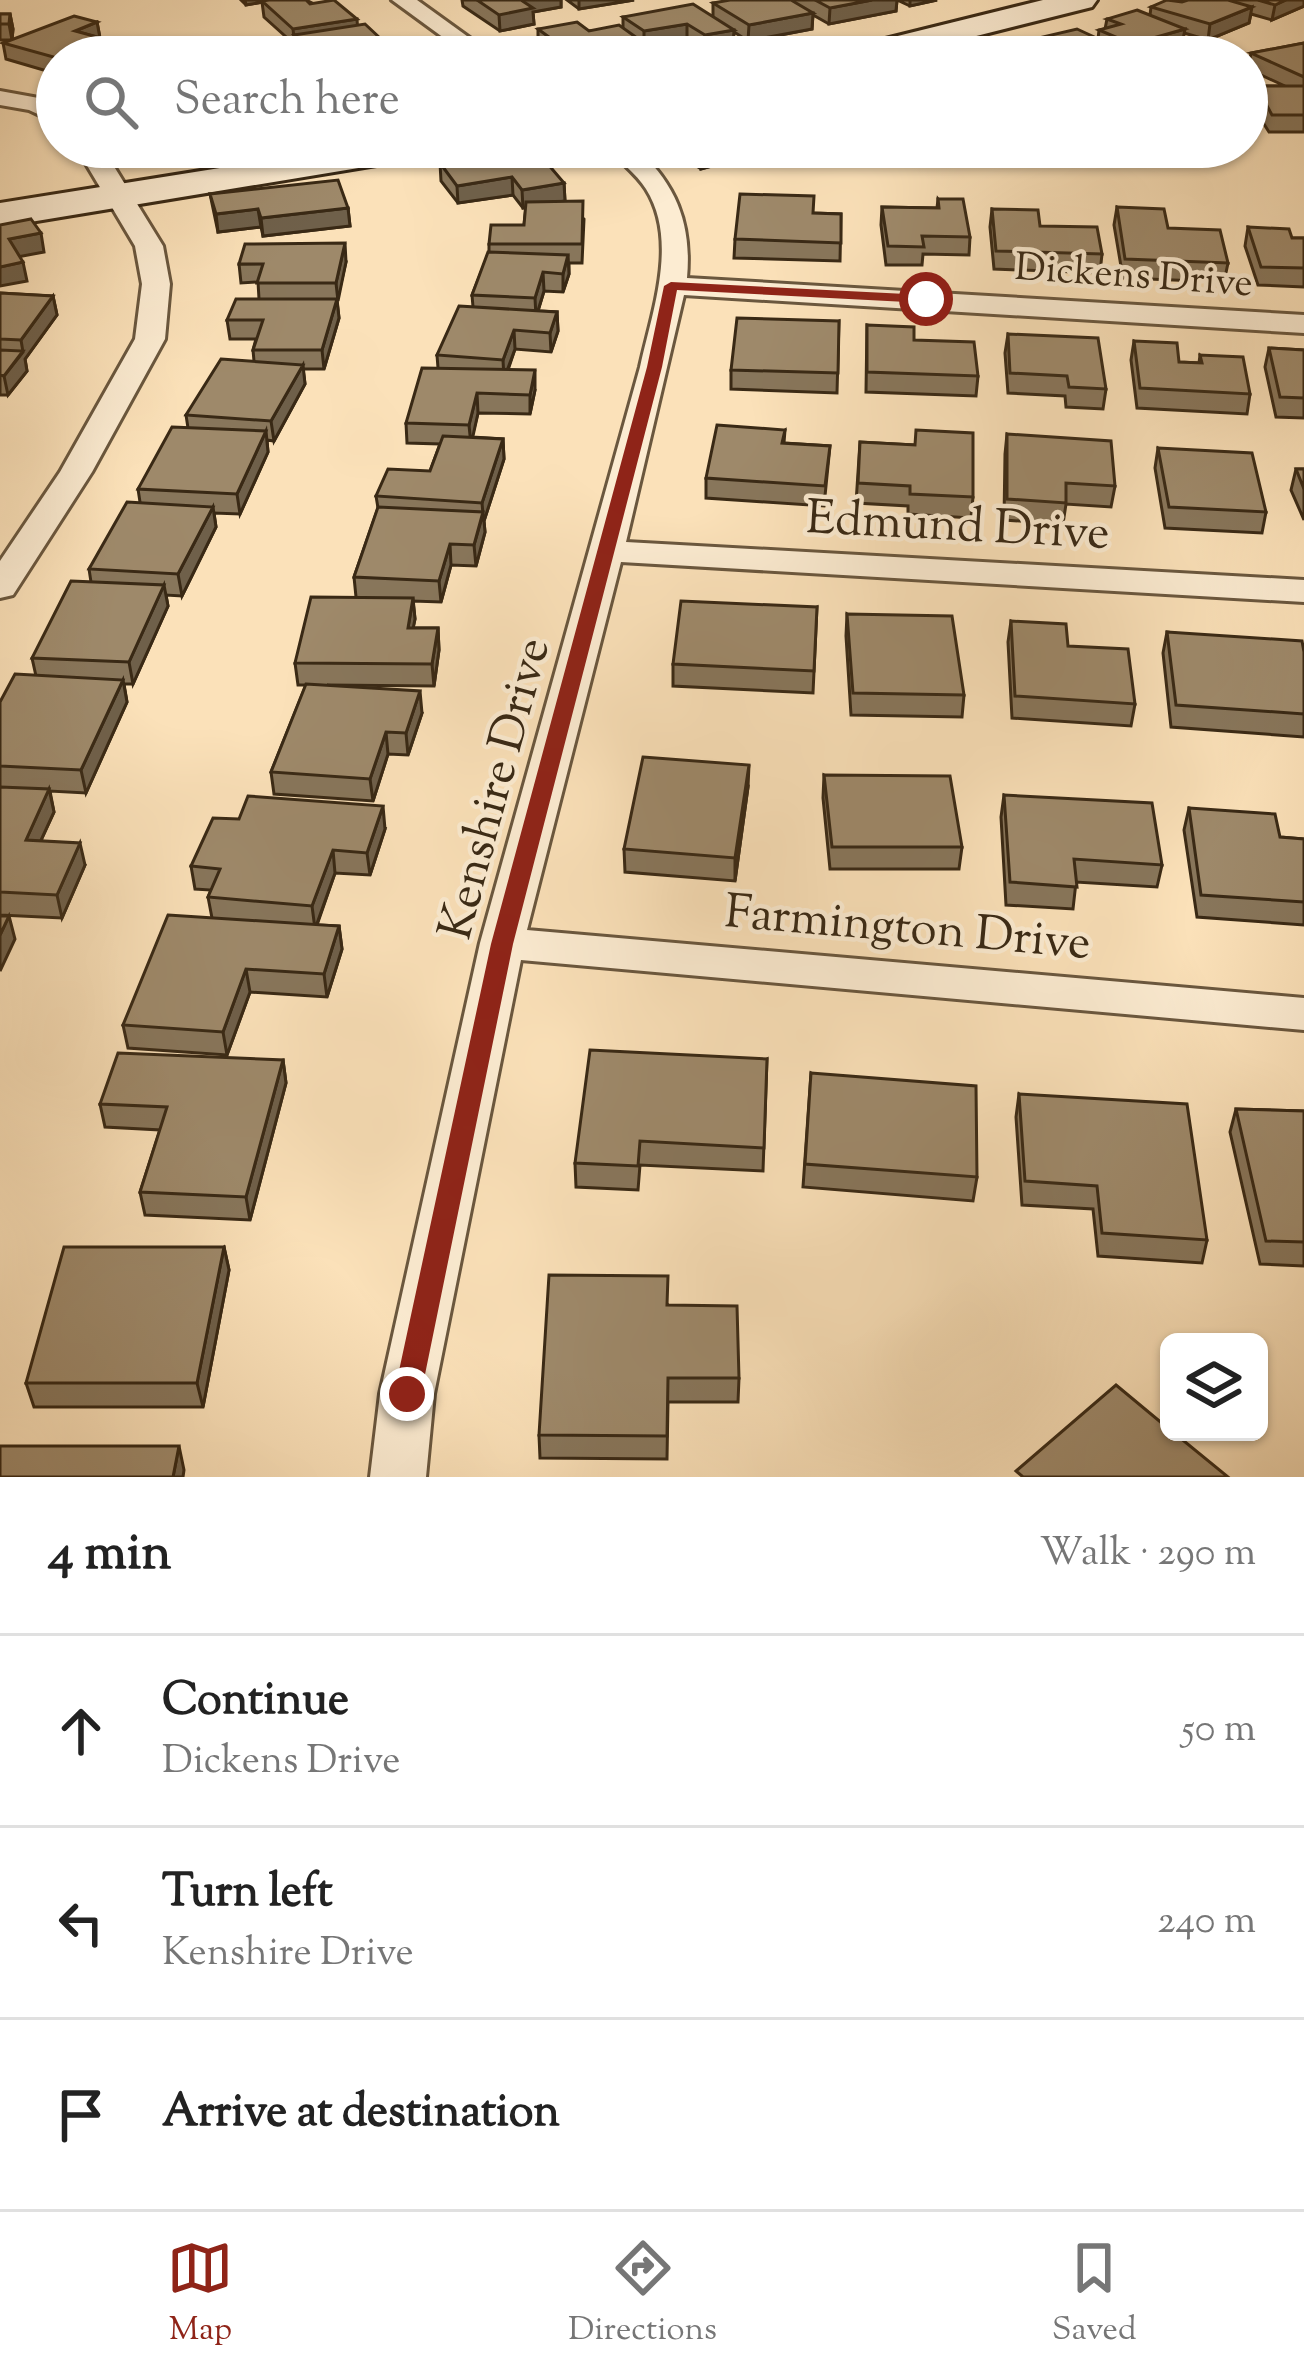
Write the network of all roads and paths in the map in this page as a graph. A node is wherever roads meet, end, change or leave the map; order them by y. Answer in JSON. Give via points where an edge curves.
{"nodes":[{"id":1,"x":403,"y":0,"type":"edge"},
{"id":2,"x":1082,"y":0,"type":"edge"},
{"id":3,"x":455,"y":36,"type":"edge"},
{"id":4,"x":937,"y":36,"type":"edge"},
{"id":5,"x":0,"y":98,"type":"edge"},
{"id":6,"x":36,"y":104,"type":"edge"},
{"id":7,"x":103,"y":168,"type":"edge"},
{"id":8,"x":282,"y":168,"type":"edge"},
{"id":9,"x":642,"y":168,"type":"edge"},
{"id":10,"x":120,"y":193,"type":"junction"},
{"id":11,"x":0,"y":215,"type":"edge"},
{"id":12,"x":671,"y":286,"type":"junction"},
{"id":13,"x":1304,"y":324,"type":"edge"},
{"id":14,"x":607,"y":550,"type":"junction"},
{"id":15,"x":0,"y":587,"type":"edge"},
{"id":16,"x":1304,"y":591,"type":"edge"},
{"id":17,"x":502,"y":944,"type":"junction"},
{"id":18,"x":1304,"y":1014,"type":"edge"},
{"id":19,"x":398,"y":1477,"type":"edge"}],
"edges":[{"from":1,"to":3,"type":"street"},
{"from":2,"to":4,"type":"street"},
{"from":5,"to":6,"type":"street"},
{"from":7,"to":10,"type":"street"},
{"from":8,"to":10,"type":"street"},
{"from":9,"to":12,"type":"street","name":"Kenshire Drive","via":[[663,188],[677,232]]},
{"from":10,"to":11,"type":"street"},
{"from":10,"to":15,"type":"street","via":[[149,245],[156,284],[150,338]]},
{"from":12,"to":13,"type":"street","name":"Dickens Drive"},
{"from":12,"to":14,"type":"street","name":"Kenshire Drive"},
{"from":14,"to":16,"type":"street","name":"Edmund Drive"},
{"from":14,"to":17,"type":"street","name":"Kenshire Drive"},
{"from":17,"to":18,"type":"street","name":"Farmington Drive"},
{"from":17,"to":19,"type":"street","name":"Kenshire Drive","via":[[407,1394]]}]}
